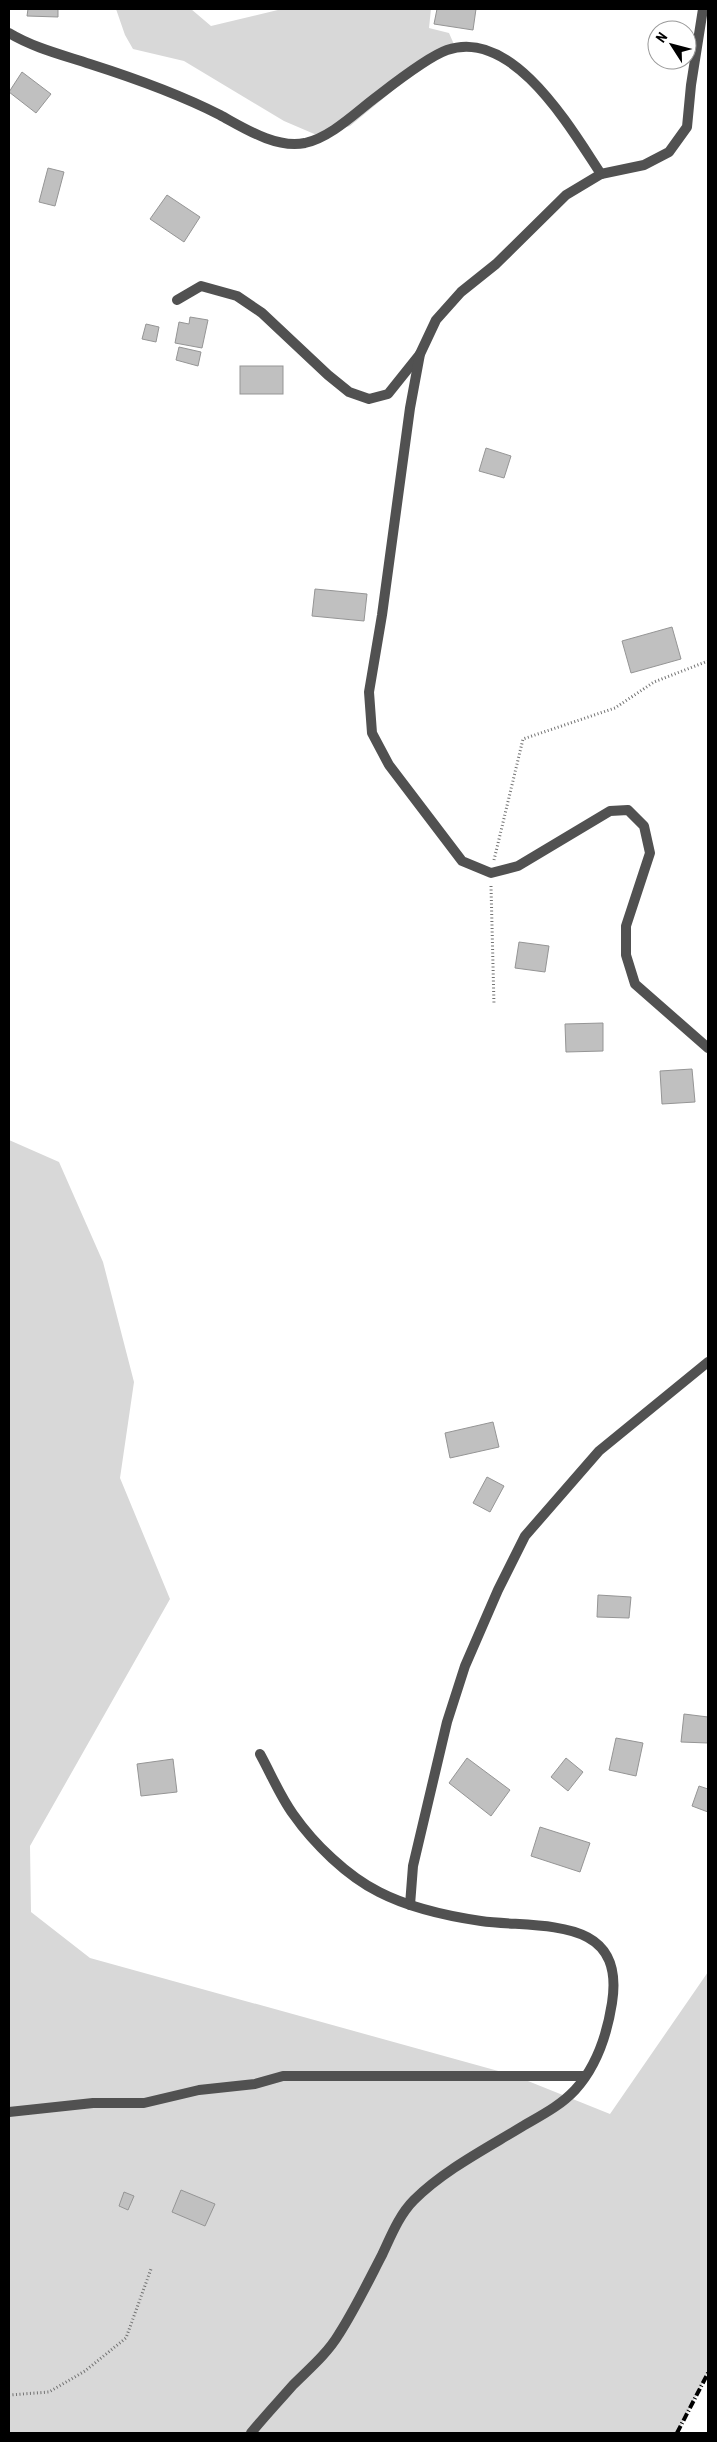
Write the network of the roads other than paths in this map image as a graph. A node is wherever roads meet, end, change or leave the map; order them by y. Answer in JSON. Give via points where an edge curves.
{"nodes":[{"id":1,"x":702,"y":9,"type":"edge"},
{"id":2,"x":9,"y":33,"type":"edge"},
{"id":3,"x":601,"y":174,"type":"junction"},
{"id":4,"x":177,"y":300,"type":"dead end"},
{"id":5,"x":420,"y":354,"type":"junction"},
{"id":6,"x":708,"y":1048,"type":"edge"},
{"id":7,"x":708,"y":1362,"type":"edge"},
{"id":8,"x":260,"y":1754,"type":"dead end"},
{"id":9,"x":410,"y":1906,"type":"junction"},
{"id":10,"x":585,"y":2076,"type":"junction"},
{"id":11,"x":9,"y":2112,"type":"edge"},
{"id":12,"x":251,"y":2433,"type":"edge"}],
"edges":[{"from":1,"to":3,"type":"street","via":[[687,127],[669,152],[644,165]]},
{"from":2,"to":3,"type":"street","via":[[49,51],[158,87],[246,129],[287,143],[304,143],[326,135],[404,76],[446,50],[467,46],[491,52],[527,75],[562,117]]},
{"from":3,"to":5,"type":"street","via":[[566,195],[502,258],[461,292],[436,320]]},
{"from":4,"to":5,"type":"street","via":[[201,286],[237,296],[262,312],[350,392],[369,399],[388,394]]},
{"from":5,"to":6,"type":"street","via":[[369,692],[372,733],[389,765],[462,861],[491,873],[518,866],[610,810],[628,810],[644,826],[650,853],[626,926],[626,955],[635,984]]},
{"from":7,"to":9,"type":"street","via":[[599,1451],[524,1536],[465,1666],[447,1722],[413,1866]]},
{"from":8,"to":9,"type":"street","via":[[292,1814],[312,1837],[343,1867],[377,1892]]},
{"from":9,"to":10,"type":"street","via":[[481,1921],[571,1930],[594,1940],[614,1969],[612,2000],[607,2030],[593,2066]]},
{"from":10,"to":11,"type":"street","via":[[283,2076],[144,2103],[93,2103]]},
{"from":10,"to":12,"type":"street","via":[[555,2108],[474,2156],[412,2203],[395,2228],[359,2301],[337,2337]]}]}
